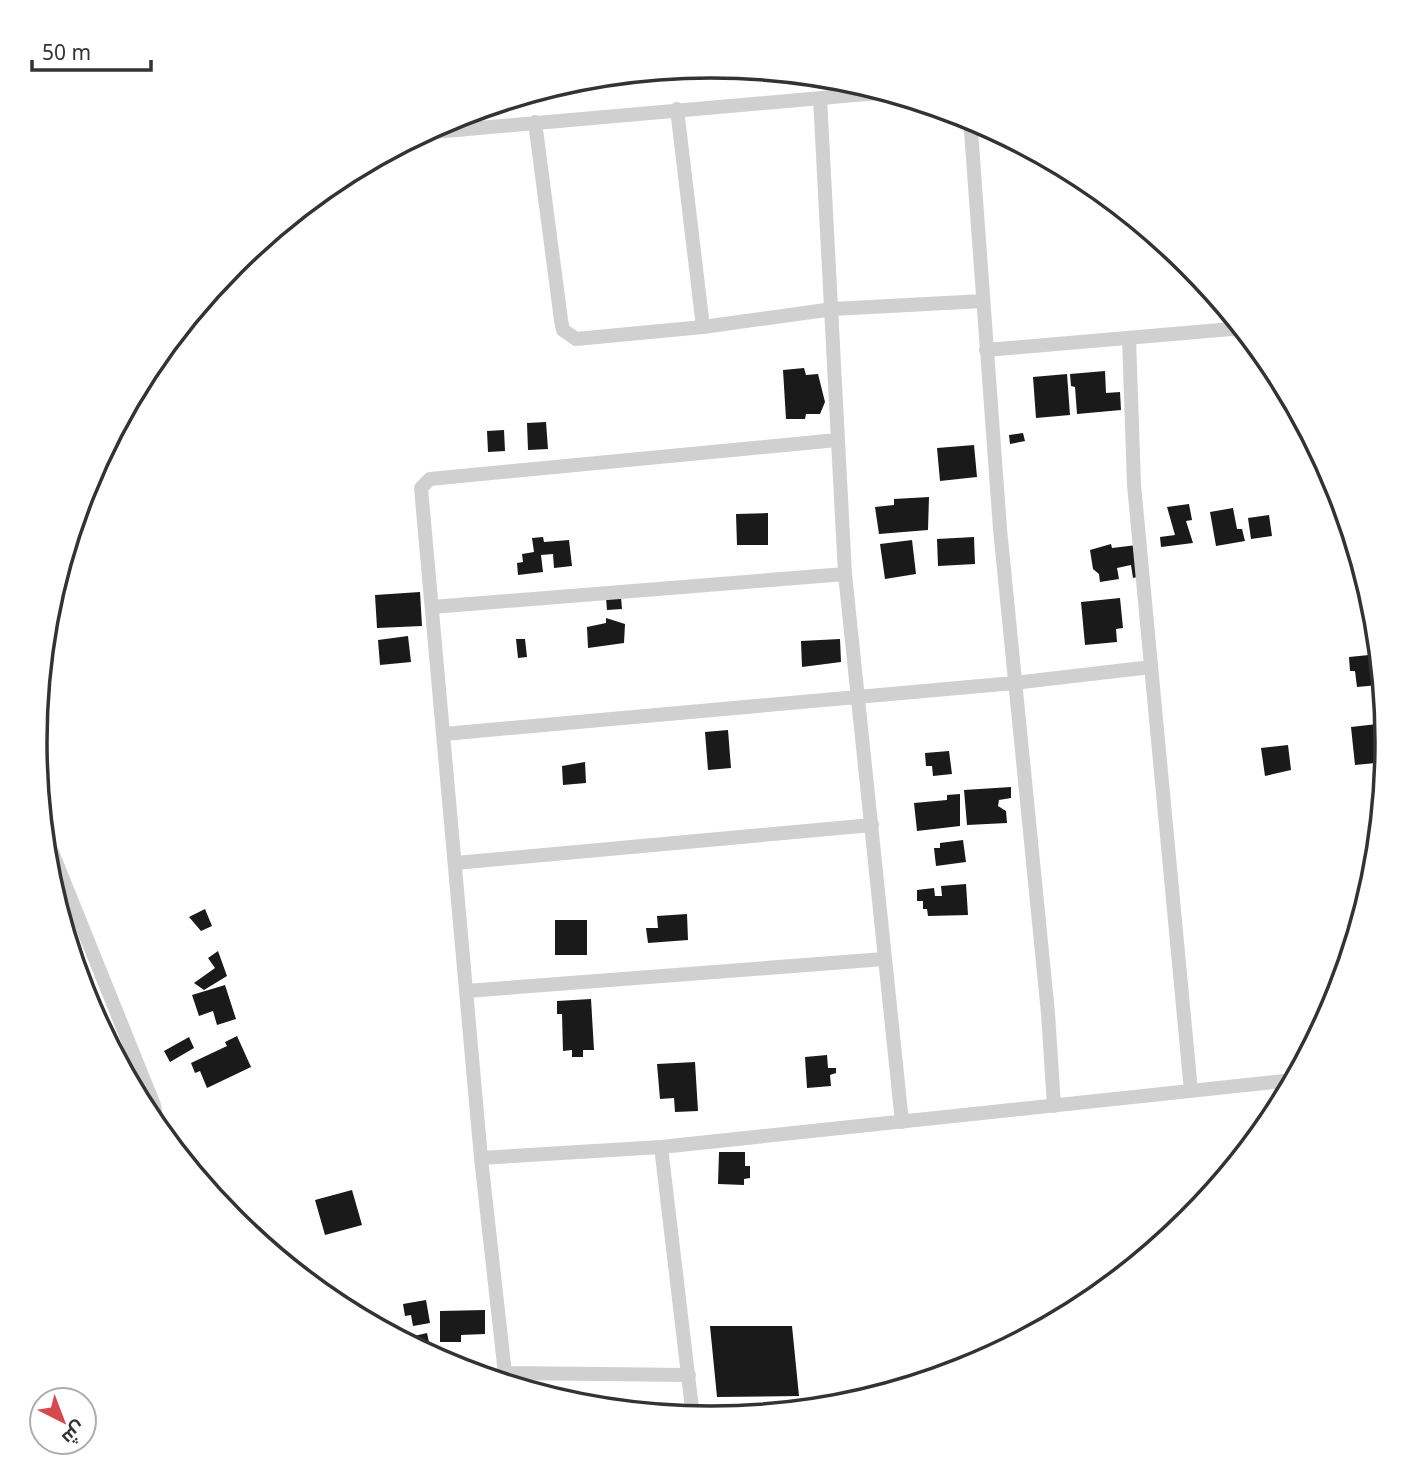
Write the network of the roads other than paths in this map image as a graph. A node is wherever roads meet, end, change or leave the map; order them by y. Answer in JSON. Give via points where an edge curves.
{"nodes":[{"id":1,"x":858,"y":95,"type":"edge"},
{"id":2,"x":820,"y":98,"type":"junction"},
{"id":3,"x":677,"y":109,"type":"junction"},
{"id":4,"x":535,"y":122,"type":"junction"},
{"id":5,"x":452,"y":130,"type":"edge"},
{"id":6,"x":971,"y":130,"type":"edge"},
{"id":7,"x":983,"y":301,"type":"junction"},
{"id":8,"x":833,"y":309,"type":"junction"},
{"id":9,"x":704,"y":327,"type":"junction"},
{"id":10,"x":1231,"y":329,"type":"edge"},
{"id":11,"x":1129,"y":338,"type":"junction"},
{"id":12,"x":986,"y":350,"type":"junction"},
{"id":13,"x":837,"y":440,"type":"junction"},
{"id":14,"x":845,"y":574,"type":"junction"},
{"id":15,"x":432,"y":607,"type":"junction"},
{"id":16,"x":1151,"y":667,"type":"junction"},
{"id":17,"x":1014,"y":683,"type":"junction"},
{"id":18,"x":859,"y":697,"type":"junction"},
{"id":19,"x":444,"y":734,"type":"junction"},
{"id":20,"x":872,"y":825,"type":"junction"},
{"id":21,"x":456,"y":863,"type":"junction"},
{"id":22,"x":60,"y":872,"type":"edge"},
{"id":23,"x":884,"y":959,"type":"junction"},
{"id":24,"x":467,"y":991,"type":"junction"},
{"id":25,"x":1283,"y":1081,"type":"edge"},
{"id":26,"x":1191,"y":1091,"type":"junction"},
{"id":27,"x":152,"y":1099,"type":"edge"},
{"id":28,"x":1054,"y":1106,"type":"junction"},
{"id":29,"x":902,"y":1122,"type":"junction"},
{"id":30,"x":661,"y":1147,"type":"junction"},
{"id":31,"x":481,"y":1158,"type":"junction"},
{"id":32,"x":504,"y":1373,"type":"edge"},
{"id":33,"x":689,"y":1375,"type":"junction"},
{"id":34,"x":520,"y":1378,"type":"edge"},
{"id":35,"x":691,"y":1406,"type":"edge"}],
"edges":[{"from":1,"to":2,"type":"street"},
{"from":2,"to":3,"type":"street"},
{"from":2,"to":8,"type":"street"},
{"from":3,"to":4,"type":"street"},
{"from":3,"to":9,"type":"street"},
{"from":4,"to":5,"type":"street"},
{"from":4,"to":9,"type":"street","via":[[563,330],[576,339]]},
{"from":6,"to":7,"type":"street"},
{"from":7,"to":8,"type":"street"},
{"from":7,"to":12,"type":"street"},
{"from":8,"to":9,"type":"street"},
{"from":8,"to":13,"type":"street"},
{"from":10,"to":11,"type":"street"},
{"from":11,"to":12,"type":"street"},
{"from":11,"to":16,"type":"street","via":[[1134,485]]},
{"from":12,"to":17,"type":"street"},
{"from":13,"to":14,"type":"street"},
{"from":13,"to":15,"type":"street","via":[[430,479],[422,484],[421,494]]},
{"from":14,"to":15,"type":"street"},
{"from":14,"to":18,"type":"street"},
{"from":15,"to":19,"type":"street"},
{"from":16,"to":17,"type":"street"},
{"from":16,"to":26,"type":"street"},
{"from":17,"to":18,"type":"street"},
{"from":17,"to":28,"type":"street"},
{"from":18,"to":19,"type":"street"},
{"from":18,"to":20,"type":"street"},
{"from":19,"to":21,"type":"street"},
{"from":20,"to":21,"type":"street"},
{"from":20,"to":23,"type":"street"},
{"from":21,"to":24,"type":"street"},
{"from":22,"to":27,"type":"street"},
{"from":23,"to":24,"type":"street"},
{"from":23,"to":29,"type":"street"},
{"from":24,"to":31,"type":"street"},
{"from":25,"to":26,"type":"street"},
{"from":26,"to":28,"type":"street"},
{"from":28,"to":29,"type":"street"},
{"from":29,"to":30,"type":"street"},
{"from":30,"to":31,"type":"street"},
{"from":30,"to":33,"type":"street"},
{"from":31,"to":32,"type":"street"},
{"from":33,"to":34,"type":"street"},
{"from":33,"to":35,"type":"street"}]}
